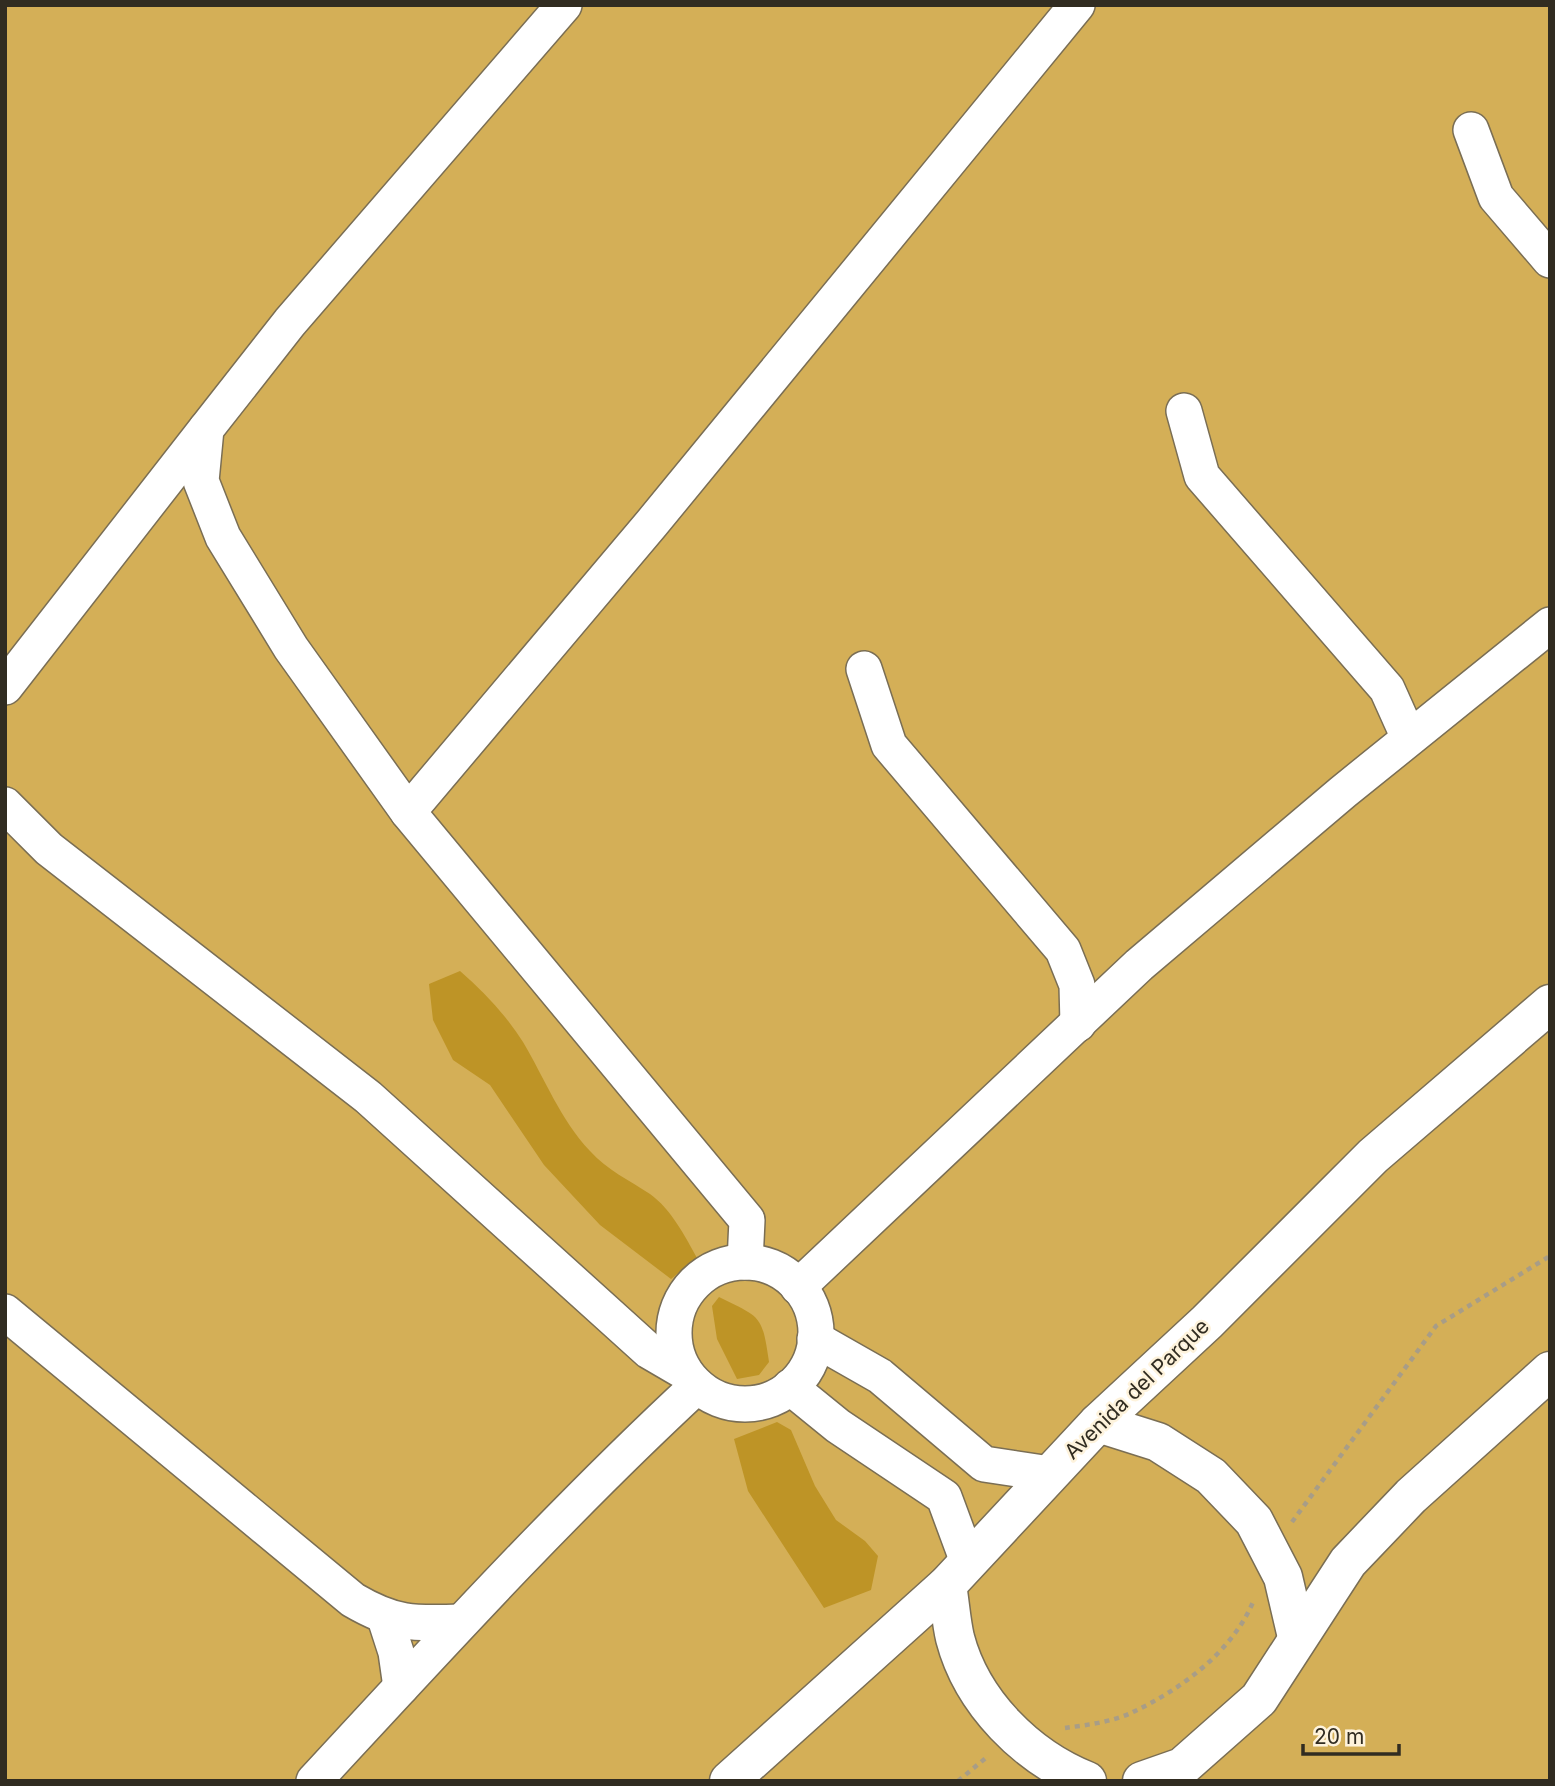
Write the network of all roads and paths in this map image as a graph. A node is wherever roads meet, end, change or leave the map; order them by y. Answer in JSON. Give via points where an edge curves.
{"nodes":[{"id":1,"x":564,"y":5,"type":"edge"},
{"id":2,"x":1077,"y":5,"type":"edge"},
{"id":3,"x":1471,"y":130,"type":"dead end"},
{"id":4,"x":1550,"y":260,"type":"edge"},
{"id":5,"x":1184,"y":411,"type":"dead end"},
{"id":6,"x":206,"y":429,"type":"junction"},
{"id":7,"x":1550,"y":625,"type":"edge"},
{"id":8,"x":864,"y":669,"type":"dead end"},
{"id":9,"x":5,"y":687,"type":"edge"},
{"id":10,"x":1409,"y":738,"type":"junction"},
{"id":11,"x":5,"y":805,"type":"edge"},
{"id":12,"x":408,"y":811,"type":"junction"},
{"id":13,"x":5,"y":826,"type":"edge"},
{"id":14,"x":49,"y":849,"type":"junction"},
{"id":15,"x":1550,"y":1004,"type":"edge"},
{"id":16,"x":1077,"y":1024,"type":"junction"},
{"id":17,"x":745,"y":1262,"type":"junction"},
{"id":18,"x":798,"y":1287,"type":"junction"},
{"id":19,"x":5,"y":1312,"type":"edge"},
{"id":20,"x":815,"y":1339,"type":"junction"},
{"id":21,"x":1550,"y":1371,"type":"edge"},
{"id":22,"x":691,"y":1379,"type":"junction"},
{"id":23,"x":790,"y":1387,"type":"junction"},
{"id":24,"x":1098,"y":1423,"type":"junction"},
{"id":25,"x":1050,"y":1474,"type":"junction"},
{"id":26,"x":957,"y":1573,"type":"junction"},
{"id":27,"x":385,"y":1618,"type":"junction"},
{"id":28,"x":460,"y":1622,"type":"junction"},
{"id":29,"x":1297,"y":1637,"type":"junction"},
{"id":30,"x":401,"y":1687,"type":"junction"},
{"id":31,"x":314,"y":1781,"type":"edge"},
{"id":32,"x":729,"y":1781,"type":"edge"},
{"id":33,"x":1087,"y":1781,"type":"edge"},
{"id":34,"x":1142,"y":1781,"type":"edge"}],
"edges":[{"from":1,"to":6,"type":"street","via":[[290,322]]},
{"from":2,"to":12,"type":"street","via":[[652,523]]},
{"from":3,"to":4,"type":"street","via":[[1496,197]]},
{"from":5,"to":10,"type":"street","via":[[1202,476],[1387,689]]},
{"from":6,"to":9,"type":"street"},
{"from":6,"to":12,"type":"street","via":[[201,481],[223,537],[291,648]]},
{"from":7,"to":10,"type":"street"},
{"from":8,"to":16,"type":"street","via":[[889,746],[1063,950],[1077,985]]},
{"from":10,"to":16,"type":"street","via":[[1139,965]]},
{"from":11,"to":14,"type":"street"},
{"from":12,"to":17,"type":"street","via":[[747,1220]]},
{"from":13,"to":14,"type":"street"},
{"from":14,"to":22,"type":"street","via":[[368,1097],[649,1351]]},
{"from":15,"to":24,"type":"main road","name":"Avenida del Parque","via":[[1373,1156]]},
{"from":16,"to":18,"type":"street"},
{"from":17,"to":18,"type":"street","via":[[775,1269]]},
{"from":17,"to":22,"type":"street","via":[[704,1275],[688,1290],[678,1309],[673,1330],[676,1352]]},
{"from":18,"to":20,"type":"street","via":[[812,1311]]},
{"from":19,"to":27,"type":"street","via":[[254,1521],[353,1600]]},
{"from":20,"to":23,"type":"street","via":[[803,1374]]},
{"from":20,"to":25,"type":"street","via":[[880,1376],[984,1464]]},
{"from":21,"to":29,"type":"main road","via":[[1411,1496],[1348,1562]]},
{"from":22,"to":23,"type":"street","via":[[714,1397],[733,1403],[773,1398]]},
{"from":22,"to":28,"type":"street"},
{"from":23,"to":26,"type":"street","via":[[838,1426],[944,1497]]},
{"from":24,"to":25,"type":"main road","name":"Avenida del Parque"},
{"from":24,"to":29,"type":"main road","via":[[1158,1442],[1190,1462],[1211,1476],[1254,1521],[1283,1577]]},
{"from":25,"to":26,"type":"main road","name":"Avenida del Parque"},
{"from":26,"to":32,"type":"main road","name":"Avenida del Parque"},
{"from":26,"to":33,"type":"main road","via":[[956,1640],[979,1692],[1014,1736],[1060,1770]]},
{"from":27,"to":28,"type":"street","via":[[421,1624]]},
{"from":27,"to":30,"type":"street"},
{"from":28,"to":30,"type":"street"},
{"from":29,"to":34,"type":"main road","via":[[1259,1699],[1182,1767]]},
{"from":30,"to":31,"type":"street"}]}
